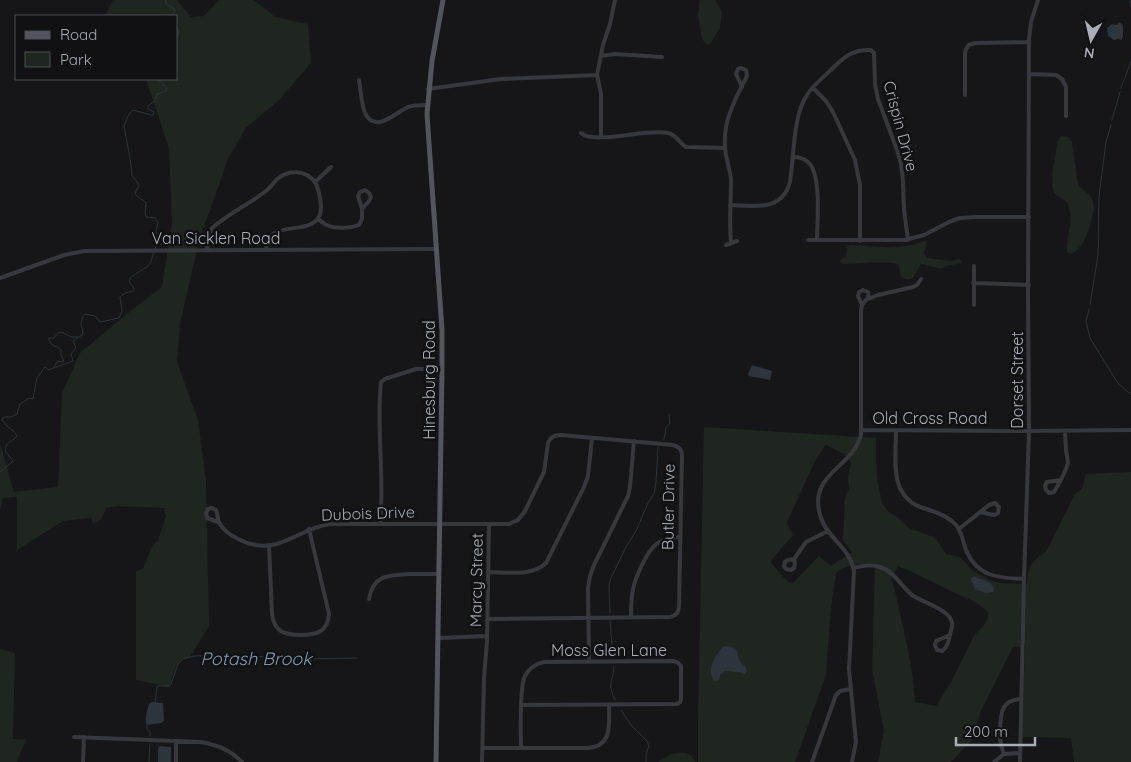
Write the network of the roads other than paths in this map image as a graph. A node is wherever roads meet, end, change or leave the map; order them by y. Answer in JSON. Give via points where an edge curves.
{"nodes":[{"id":1,"x":443,"y":0,"type":"edge"},
{"id":2,"x":615,"y":0,"type":"edge"},
{"id":3,"x":1038,"y":0,"type":"edge"},
{"id":4,"x":1029,"y":42,"type":"junction"},
{"id":5,"x":601,"y":56,"type":"junction"},
{"id":6,"x":662,"y":58,"type":"dead end"},
{"id":7,"x":1030,"y":74,"type":"junction"},
{"id":8,"x":597,"y":75,"type":"junction"},
{"id":9,"x":359,"y":80,"type":"dead end"},
{"id":10,"x":742,"y":87,"type":"junction"},
{"id":11,"x":813,"y":88,"type":"junction"},
{"id":12,"x":428,"y":89,"type":"junction"},
{"id":13,"x":965,"y":95,"type":"dead end"},
{"id":14,"x":427,"y":105,"type":"junction"},
{"id":15,"x":1066,"y":116,"type":"dead end"},
{"id":16,"x":581,"y":133,"type":"dead end"},
{"id":17,"x":601,"y":137,"type":"junction"},
{"id":18,"x":725,"y":148,"type":"junction"},
{"id":19,"x":793,"y":157,"type":"junction"},
{"id":20,"x":331,"y":167,"type":"dead end"},
{"id":21,"x":315,"y":182,"type":"junction"},
{"id":22,"x":730,"y":205,"type":"junction"},
{"id":23,"x":362,"y":209,"type":"junction"},
{"id":24,"x":1029,"y":216,"type":"junction"},
{"id":25,"x":318,"y":219,"type":"junction"},
{"id":26,"x":808,"y":240,"type":"dead end"},
{"id":27,"x":817,"y":240,"type":"junction"},
{"id":28,"x":908,"y":240,"type":"junction"},
{"id":29,"x":737,"y":241,"type":"dead end"},
{"id":30,"x":860,"y":241,"type":"junction"},
{"id":31,"x":731,"y":242,"type":"junction"},
{"id":32,"x":726,"y":245,"type":"dead end"},
{"id":33,"x":208,"y":250,"type":"junction"},
{"id":34,"x":266,"y":250,"type":"junction"},
{"id":35,"x":436,"y":250,"type":"junction"},
{"id":36,"x":974,"y":266,"type":"dead end"},
{"id":37,"x":0,"y":278,"type":"edge"},
{"id":38,"x":921,"y":279,"type":"dead end"},
{"id":39,"x":974,"y":283,"type":"junction"},
{"id":40,"x":1028,"y":285,"type":"junction"},
{"id":41,"x":868,"y":299,"type":"junction"},
{"id":42,"x":862,"y":305,"type":"junction"},
{"id":43,"x":974,"y":305,"type":"dead end"},
{"id":44,"x":442,"y":369,"type":"junction"},
{"id":45,"x":861,"y":430,"type":"junction"},
{"id":46,"x":1131,"y":430,"type":"edge"},
{"id":47,"x":896,"y":431,"type":"junction"},
{"id":48,"x":1029,"y":431,"type":"junction"},
{"id":49,"x":1065,"y":431,"type":"junction"},
{"id":50,"x":592,"y":438,"type":"junction"},
{"id":51,"x":634,"y":442,"type":"junction"},
{"id":52,"x":1061,"y":480,"type":"dead end"},
{"id":53,"x":980,"y":512,"type":"junction"},
{"id":54,"x":218,"y":522,"type":"dead end"},
{"id":55,"x":440,"y":523,"type":"junction"},
{"id":56,"x":380,"y":524,"type":"junction"},
{"id":57,"x":489,"y":524,"type":"junction"},
{"id":58,"x":309,"y":529,"type":"junction"},
{"id":59,"x":959,"y":529,"type":"junction"},
{"id":60,"x":828,"y":531,"type":"junction"},
{"id":61,"x":680,"y":537,"type":"junction"},
{"id":62,"x":269,"y":546,"type":"junction"},
{"id":63,"x":794,"y":559,"type":"dead end"},
{"id":64,"x":853,"y":568,"type":"junction"},
{"id":65,"x":488,"y":572,"type":"junction"},
{"id":66,"x":439,"y":574,"type":"junction"},
{"id":67,"x":1024,"y":579,"type":"junction"},
{"id":68,"x":370,"y":599,"type":"dead end"},
{"id":69,"x":589,"y":618,"type":"junction"},
{"id":70,"x":631,"y":618,"type":"junction"},
{"id":71,"x":487,"y":619,"type":"junction"},
{"id":72,"x":950,"y":635,"type":"junction"},
{"id":73,"x":487,"y":636,"type":"junction"},
{"id":74,"x":438,"y":638,"type":"junction"},
{"id":75,"x":589,"y":662,"type":"junction"},
{"id":76,"x":850,"y":689,"type":"junction"},
{"id":77,"x":1021,"y":699,"type":"junction"},
{"id":78,"x":522,"y":705,"type":"junction"},
{"id":79,"x":609,"y":705,"type":"junction"},
{"id":80,"x":74,"y":737,"type":"dead end"},
{"id":81,"x":84,"y":737,"type":"junction"},
{"id":82,"x":176,"y":741,"type":"junction"},
{"id":83,"x":483,"y":748,"type":"junction"},
{"id":84,"x":520,"y":748,"type":"junction"},
{"id":85,"x":1020,"y":753,"type":"junction"},
{"id":86,"x":1004,"y":754,"type":"junction"},
{"id":87,"x":996,"y":761,"type":"edge"},
{"id":88,"x":84,"y":762,"type":"edge"},
{"id":89,"x":176,"y":762,"type":"edge"},
{"id":90,"x":242,"y":762,"type":"edge"},
{"id":91,"x":436,"y":762,"type":"edge"},
{"id":92,"x":482,"y":762,"type":"edge"},
{"id":93,"x":812,"y":762,"type":"edge"},
{"id":94,"x":852,"y":762,"type":"edge"},
{"id":95,"x":1020,"y":762,"type":"edge"}],
"edges":[{"from":1,"to":12,"type":"main road","name":"Hinesburg Road"},
{"from":2,"to":5,"type":"street"},
{"from":3,"to":4,"type":"street","name":"Dorset Street"},
{"from":4,"to":7,"type":"street","name":"Dorset Street"},
{"from":4,"to":13,"type":"street","via":[[969,45],[965,53]]},
{"from":5,"to":6,"type":"street"},
{"from":5,"to":8,"type":"street"},
{"from":7,"to":15,"type":"street","via":[[1056,75],[1062,79]]},
{"from":7,"to":24,"type":"street","name":"Dorset Street"},
{"from":8,"to":12,"type":"street","via":[[501,79]]},
{"from":8,"to":17,"type":"street","via":[[601,94]]},
{"from":9,"to":14,"type":"street","via":[[364,110],[374,121],[383,122],[406,108]]},
{"from":10,"to":10,"type":"street","via":[[747,74],[742,68],[736,74]]},
{"from":10,"to":18,"type":"street","via":[[726,122]]},
{"from":11,"to":19,"type":"street","via":[[801,107]]},
{"from":11,"to":28,"type":"street","name":"Crispin Drive","via":[[848,54],[860,50],[874,53],[880,108],[901,164]]},
{"from":11,"to":30,"type":"street","via":[[834,112],[856,162],[860,189]]},
{"from":12,"to":14,"type":"main road","name":"Hinesburg Road"},
{"from":14,"to":35,"type":"main road","name":"Hinesburg Road"},
{"from":16,"to":17,"type":"street","via":[[587,137]]},
{"from":17,"to":18,"type":"street","via":[[664,132],[675,136],[686,147]]},
{"from":18,"to":22,"type":"street","via":[[730,174]]},
{"from":19,"to":22,"type":"street","via":[[788,187],[777,200],[764,206]]},
{"from":19,"to":27,"type":"street","via":[[807,160],[814,173]]},
{"from":20,"to":21,"type":"street"},
{"from":21,"to":25,"type":"street","via":[[321,205]]},
{"from":21,"to":33,"type":"street","via":[[300,173],[283,175],[212,228]]},
{"from":22,"to":31,"type":"street"},
{"from":23,"to":23,"type":"street","via":[[371,197],[365,190],[358,196]]},
{"from":23,"to":25,"type":"street","via":[[362,222],[355,226],[330,226]]},
{"from":24,"to":28,"type":"street","via":[[960,218]]},
{"from":24,"to":40,"type":"street","name":"Dorset Street"},
{"from":25,"to":34,"type":"street","via":[[309,225],[273,234],[267,240]]},
{"from":26,"to":27,"type":"street"},
{"from":27,"to":30,"type":"street"},
{"from":28,"to":30,"type":"street"},
{"from":29,"to":31,"type":"street"},
{"from":31,"to":32,"type":"street"},
{"from":33,"to":34,"type":"street","name":"Van Sicklen Road"},
{"from":33,"to":37,"type":"street","name":"Van Sicklen Road","via":[[78,252]]},
{"from":34,"to":35,"type":"street","name":"Van Sicklen Road"},
{"from":35,"to":44,"type":"main road","name":"Hinesburg Road"},
{"from":36,"to":39,"type":"street"},
{"from":38,"to":41,"type":"street","via":[[913,287]]},
{"from":39,"to":40,"type":"street"},
{"from":39,"to":43,"type":"street"},
{"from":40,"to":48,"type":"street","name":"Dorset Street"},
{"from":41,"to":42,"type":"street"},
{"from":41,"to":42,"type":"street","via":[[866,291],[859,292]]},
{"from":42,"to":45,"type":"street"},
{"from":44,"to":55,"type":"main road","name":"Hinesburg Road"},
{"from":44,"to":56,"type":"street","via":[[414,369],[381,382]]},
{"from":45,"to":47,"type":"street","name":"Old Cross Road"},
{"from":45,"to":60,"type":"street","via":[[856,448],[830,474],[821,490],[819,508]]},
{"from":46,"to":49,"type":"street","name":"Old Cross Road"},
{"from":47,"to":48,"type":"street","name":"Old Cross Road"},
{"from":47,"to":59,"type":"street","via":[[896,474],[901,491],[915,505],[946,517]]},
{"from":48,"to":49,"type":"street","name":"Old Cross Road"},
{"from":48,"to":67,"type":"street","name":"Dorset Street"},
{"from":49,"to":52,"type":"street","via":[[1068,463]]},
{"from":50,"to":51,"type":"street","name":"Butler Drive"},
{"from":50,"to":57,"type":"street","name":"Butler Drive","via":[[558,435],[551,438],[544,472],[523,514],[512,523]]},
{"from":50,"to":65,"type":"street","via":[[584,487],[546,564],[530,572]]},
{"from":51,"to":61,"type":"street","name":"Butler Drive","via":[[673,445],[680,450]]},
{"from":51,"to":69,"type":"street","via":[[628,496],[590,576]]},
{"from":53,"to":53,"type":"street","via":[[994,515],[999,507],[991,504]]},
{"from":53,"to":59,"type":"street"},
{"from":54,"to":62,"type":"street","name":"Dubois Drive","via":[[242,541]]},
{"from":55,"to":56,"type":"street","name":"Dubois Drive"},
{"from":55,"to":57,"type":"street","name":"Butler Drive"},
{"from":55,"to":66,"type":"main road","name":"Hinesburg Road"},
{"from":56,"to":58,"type":"street","name":"Dubois Drive","via":[[334,524]]},
{"from":57,"to":65,"type":"street","name":"Marcy Street"},
{"from":58,"to":62,"type":"street","name":"Dubois Drive","via":[[286,542]]},
{"from":58,"to":62,"type":"street","via":[[328,611],[325,626],[316,634],[289,634],[274,624]]},
{"from":59,"to":67,"type":"street","via":[[978,568],[995,576]]},
{"from":60,"to":63,"type":"street","via":[[806,542]]},
{"from":60,"to":64,"type":"street","via":[[846,552]]},
{"from":61,"to":70,"type":"street","via":[[662,540],[648,553],[634,583]]},
{"from":61,"to":70,"type":"street","name":"Butler Drive","via":[[678,613],[670,617]]},
{"from":64,"to":72,"type":"street","via":[[880,566],[889,572],[914,596],[950,616],[953,623]]},
{"from":64,"to":76,"type":"street"},
{"from":65,"to":71,"type":"street","name":"Marcy Street"},
{"from":66,"to":68,"type":"street","via":[[388,575],[374,585]]},
{"from":66,"to":74,"type":"main road","name":"Hinesburg Road"},
{"from":67,"to":77,"type":"street","name":"Dorset Street"},
{"from":69,"to":70,"type":"street","name":"Butler Drive"},
{"from":69,"to":71,"type":"street","name":"Butler Drive"},
{"from":69,"to":75,"type":"street"},
{"from":71,"to":73,"type":"street","name":"Marcy Street"},
{"from":72,"to":72,"type":"street","via":[[946,649],[937,650],[934,646],[936,641]]},
{"from":73,"to":74,"type":"street"},
{"from":73,"to":83,"type":"street","name":"Marcy Street"},
{"from":74,"to":91,"type":"main road","name":"Hinesburg Road"},
{"from":75,"to":78,"type":"street","name":"Moss Glen Lane","via":[[544,662],[532,667],[523,680]]},
{"from":75,"to":79,"type":"street","name":"Moss Glen Lane","via":[[674,662],[681,666],[681,699],[677,704]]},
{"from":76,"to":93,"type":"street","via":[[836,695]]},
{"from":76,"to":94,"type":"street","via":[[856,742]]},
{"from":77,"to":85,"type":"street","name":"Dorset Street"},
{"from":77,"to":86,"type":"street","via":[[1008,702],[1001,713],[1000,739]]},
{"from":78,"to":79,"type":"street","name":"Moss Glen Lane"},
{"from":78,"to":84,"type":"street","name":"Moss Glen Lane"},
{"from":79,"to":84,"type":"street","via":[[608,734],[597,746]]},
{"from":80,"to":81,"type":"street"},
{"from":81,"to":82,"type":"street"},
{"from":81,"to":88,"type":"street"},
{"from":82,"to":89,"type":"street"},
{"from":82,"to":90,"type":"street","via":[[219,746]]},
{"from":83,"to":84,"type":"street"},
{"from":83,"to":92,"type":"street","name":"Marcy Street"},
{"from":85,"to":86,"type":"street"},
{"from":85,"to":95,"type":"street","name":"Dorset Street"},
{"from":86,"to":87,"type":"street"}]}
